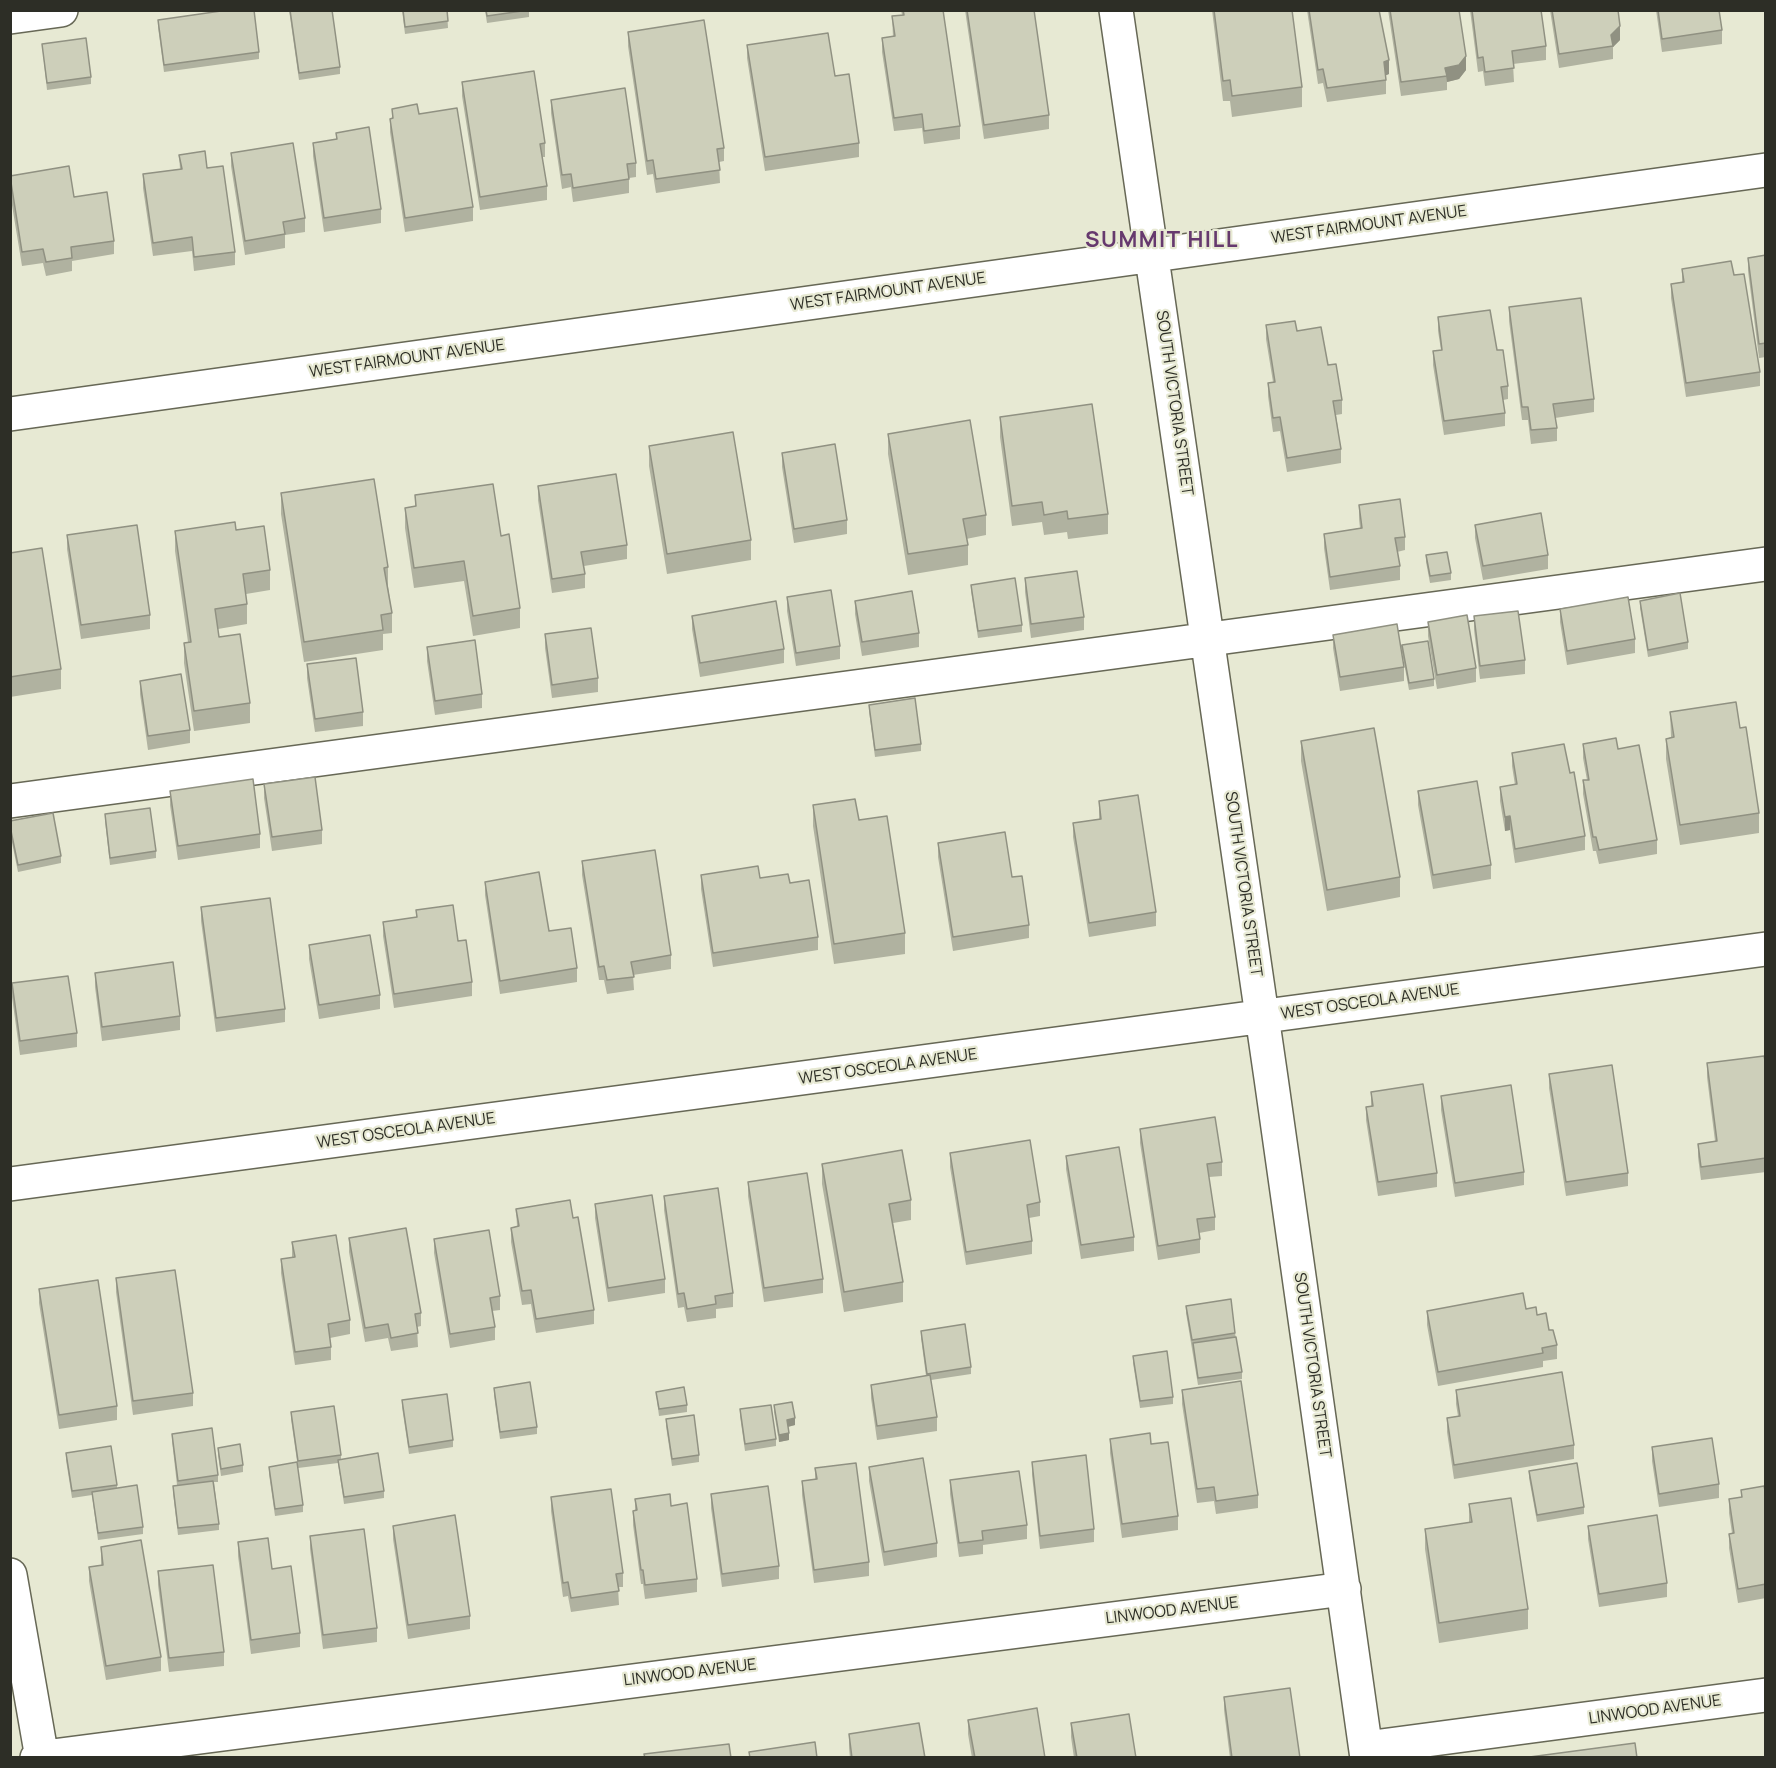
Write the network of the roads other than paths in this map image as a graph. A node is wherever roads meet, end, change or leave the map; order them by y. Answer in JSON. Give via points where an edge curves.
{"nodes":[{"id":1,"x":61,"y":10,"type":"edge"},
{"id":2,"x":1116,"y":10,"type":"edge"},
{"id":3,"x":10,"y":17,"type":"edge"},
{"id":4,"x":1766,"y":171,"type":"edge"},
{"id":5,"x":1153,"y":255,"type":"junction"},
{"id":6,"x":10,"y":414,"type":"edge"},
{"id":7,"x":1766,"y":564,"type":"edge"},
{"id":8,"x":1207,"y":639,"type":"junction"},
{"id":9,"x":10,"y":801,"type":"edge"},
{"id":10,"x":1766,"y":948,"type":"edge"},
{"id":11,"x":1262,"y":1017,"type":"junction"},
{"id":12,"x":10,"y":1184,"type":"edge"},
{"id":13,"x":10,"y":1575,"type":"edge"},
{"id":14,"x":1344,"y":1588,"type":"junction"},
{"id":15,"x":1766,"y":1695,"type":"edge"},
{"id":16,"x":1367,"y":1753,"type":"edge"},
{"id":17,"x":42,"y":1757,"type":"edge"},
{"id":18,"x":37,"y":1758,"type":"edge"}],
"edges":[{"from":1,"to":3,"type":"street"},
{"from":2,"to":5,"type":"street","name":"SOUTH VICTORIA STREET"},
{"from":4,"to":5,"type":"street","name":"WEST FAIRMOUNT AVENUE"},
{"from":5,"to":6,"type":"street","name":"WEST FAIRMOUNT AVENUE"},
{"from":5,"to":8,"type":"street","name":"SOUTH VICTORIA STREET"},
{"from":7,"to":8,"type":"street"},
{"from":8,"to":9,"type":"street"},
{"from":8,"to":11,"type":"street","name":"SOUTH VICTORIA STREET"},
{"from":10,"to":11,"type":"street","name":"WEST OSCEOLA AVENUE"},
{"from":11,"to":12,"type":"street","name":"WEST OSCEOLA AVENUE"},
{"from":11,"to":14,"type":"street","name":"SOUTH VICTORIA STREET"},
{"from":13,"to":17,"type":"street"},
{"from":14,"to":16,"type":"street","name":"SOUTH VICTORIA STREET"},
{"from":14,"to":17,"type":"street","name":"LINWOOD AVENUE"},
{"from":15,"to":16,"type":"street","name":"LINWOOD AVENUE"},
{"from":17,"to":18,"type":"street","name":"LINWOOD AVENUE"}]}
